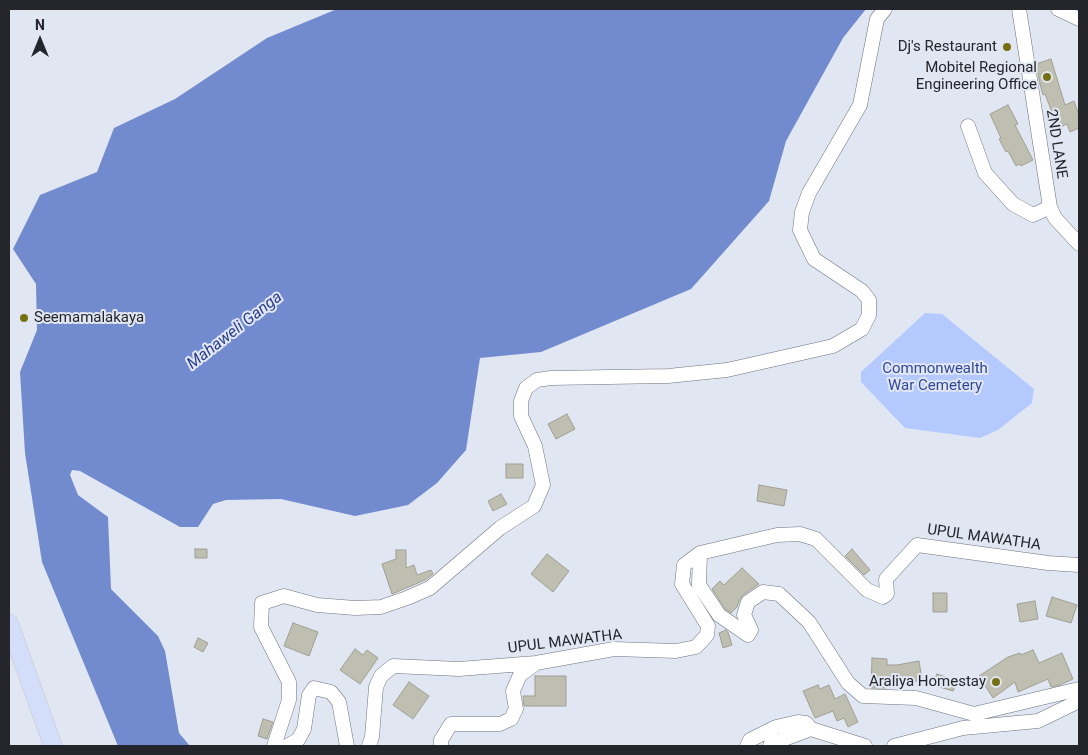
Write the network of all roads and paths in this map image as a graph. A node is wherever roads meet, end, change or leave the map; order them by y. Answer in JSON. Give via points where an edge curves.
{"nodes":[{"id":1,"x":885,"y":9,"type":"edge"},
{"id":2,"x":1018,"y":9,"type":"edge"},
{"id":3,"x":1058,"y":9,"type":"edge"},
{"id":4,"x":1079,"y":19,"type":"edge"},
{"id":5,"x":968,"y":126,"type":"dead end"},
{"id":6,"x":1050,"y":207,"type":"junction"},
{"id":7,"x":1079,"y":244,"type":"edge"},
{"id":8,"x":700,"y":553,"type":"junction"},
{"id":9,"x":1079,"y":565,"type":"edge"},
{"id":10,"x":9,"y":623,"type":"edge"},
{"id":11,"x":536,"y":663,"type":"junction"},
{"id":12,"x":1079,"y":689,"type":"edge"},
{"id":13,"x":1079,"y":702,"type":"edge"},
{"id":14,"x":811,"y":729,"type":"junction"},
{"id":15,"x":54,"y":746,"type":"edge"},
{"id":16,"x":274,"y":746,"type":"edge"},
{"id":17,"x":287,"y":746,"type":"edge"},
{"id":18,"x":347,"y":746,"type":"edge"},
{"id":19,"x":369,"y":746,"type":"edge"},
{"id":20,"x":441,"y":746,"type":"edge"},
{"id":21,"x":747,"y":746,"type":"edge"},
{"id":22,"x":770,"y":746,"type":"edge"},
{"id":23,"x":865,"y":746,"type":"edge"},
{"id":24,"x":894,"y":746,"type":"edge"}],
"edges":[{"from":1,"to":16,"type":"street","via":[[878,19],[860,105],[809,193],[800,230],[814,259],[862,291],[869,300],[869,315],[862,329],[833,346],[727,370],[668,376],[537,380],[526,388],[520,401],[521,416],[536,446],[543,486],[534,506],[500,528],[430,588],[382,607],[317,605],[284,596],[262,603],[261,628],[288,682],[288,700]]},
{"from":2,"to":6,"type":"street","name":"2ND LANE"},
{"from":3,"to":4,"type":"street"},
{"from":5,"to":6,"type":"street","via":[[986,173],[1013,204],[1033,215]]},
{"from":6,"to":7,"type":"street","name":"2ND LANE","via":[[1055,218]]},
{"from":8,"to":9,"type":"street","name":"UPUL MAWATHA","via":[[777,535],[800,534],[816,539],[867,590],[883,597],[887,594],[886,579],[916,545]]},
{"from":8,"to":11,"type":"street","name":"UPUL MAWATHA","via":[[684,565],[682,584],[708,626],[707,635],[696,647],[676,651],[614,649]]},
{"from":8,"to":12,"type":"street","via":[[699,585],[719,614],[748,635],[750,630],[744,615],[748,602],[763,592],[779,594],[810,622],[848,683],[863,696],[916,698],[974,714]]},
{"from":10,"to":15,"type":"main road"},
{"from":11,"to":19,"type":"street","name":"UPUL MAWATHA","via":[[459,669],[394,666],[382,676],[376,687]]},
{"from":11,"to":20,"type":"street","via":[[520,675],[513,691],[516,708],[511,719],[500,724],[451,724]]},
{"from":13,"to":24,"type":"street","via":[[1038,721],[963,728]]},
{"from":14,"to":21,"type":"street","via":[[806,722],[776,727],[750,740]]},
{"from":14,"to":22,"type":"street"},
{"from":14,"to":23,"type":"street"},
{"from":17,"to":18,"type":"street","via":[[298,740],[304,729],[309,695],[314,688],[331,692],[339,702]]}]}
